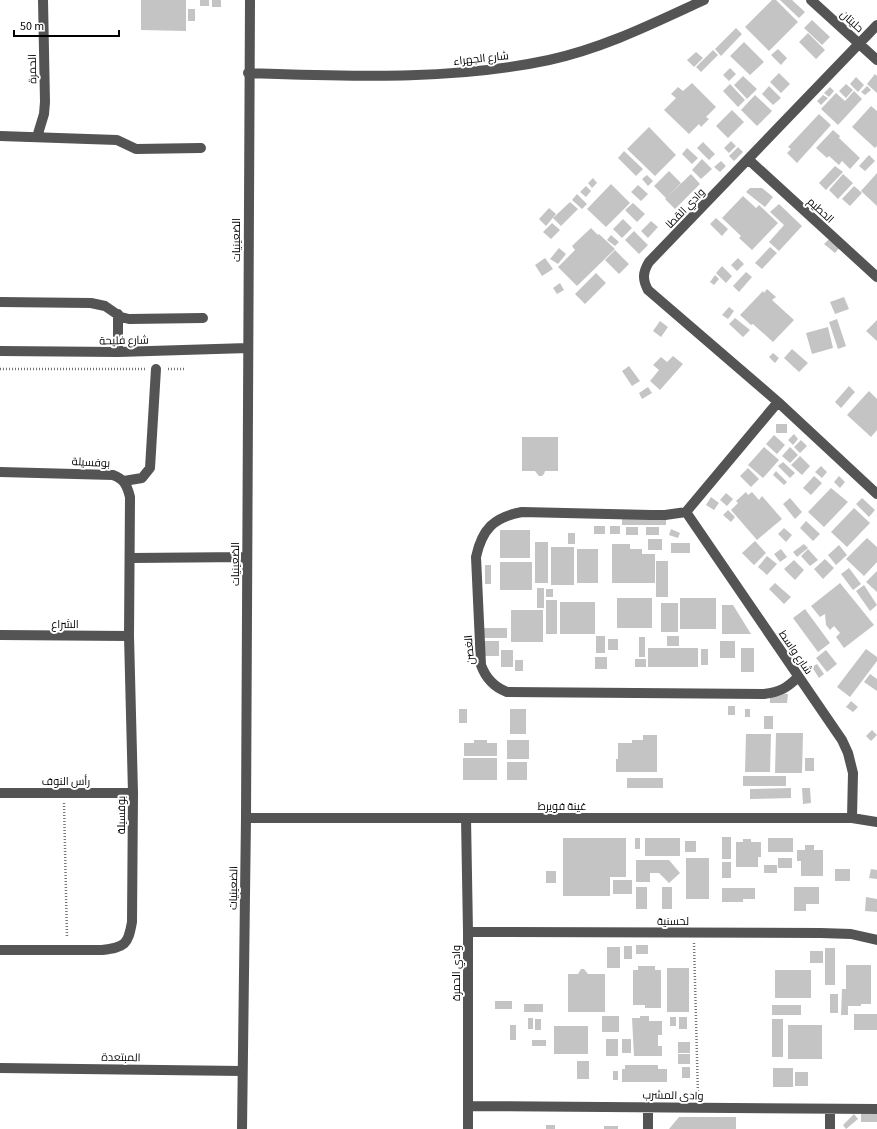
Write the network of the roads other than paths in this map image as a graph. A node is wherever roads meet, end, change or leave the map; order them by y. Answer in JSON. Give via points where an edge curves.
{"nodes":[{"id":1,"x":43,"y":0,"type":"edge"},
{"id":2,"x":250,"y":0,"type":"edge"},
{"id":3,"x":704,"y":0,"type":"edge"},
{"id":4,"x":811,"y":0,"type":"edge"},
{"id":5,"x":877,"y":26,"type":"edge"},
{"id":6,"x":860,"y":44,"type":"junction"},
{"id":7,"x":877,"y":60,"type":"edge"},
{"id":8,"x":248,"y":73,"type":"junction"},
{"id":9,"x":0,"y":136,"type":"edge"},
{"id":10,"x":37,"y":137,"type":"junction"},
{"id":11,"x":201,"y":148,"type":"dead end"},
{"id":12,"x":749,"y":160,"type":"junction"},
{"id":13,"x":877,"y":278,"type":"edge"},
{"id":14,"x":0,"y":302,"type":"edge"},
{"id":15,"x":118,"y":314,"type":"junction"},
{"id":16,"x":203,"y":318,"type":"dead end"},
{"id":17,"x":248,"y":348,"type":"junction"},
{"id":18,"x":0,"y":351,"type":"edge"},
{"id":19,"x":118,"y":352,"type":"junction"},
{"id":20,"x":156,"y":369,"type":"road end"},
{"id":21,"x":778,"y":402,"type":"junction"},
{"id":22,"x":0,"y":472,"type":"edge"},
{"id":23,"x":124,"y":481,"type":"junction"},
{"id":24,"x":877,"y":494,"type":"edge"},
{"id":25,"x":686,"y":512,"type":"junction"},
{"id":26,"x":247,"y":557,"type":"junction"},
{"id":27,"x":130,"y":558,"type":"junction"},
{"id":28,"x":0,"y":635,"type":"edge"},
{"id":29,"x":130,"y":636,"type":"junction"},
{"id":30,"x":798,"y":677,"type":"junction"},
{"id":31,"x":0,"y":793,"type":"edge"},
{"id":32,"x":133,"y":793,"type":"junction"},
{"id":33,"x":246,"y":818,"type":"junction"},
{"id":34,"x":466,"y":818,"type":"junction"},
{"id":35,"x":852,"y":818,"type":"junction"},
{"id":36,"x":877,"y":822,"type":"edge"},
{"id":37,"x":468,"y":932,"type":"junction"},
{"id":38,"x":877,"y":940,"type":"edge"},
{"id":39,"x":0,"y":950,"type":"edge"},
{"id":40,"x":0,"y":1068,"type":"edge"},
{"id":41,"x":242,"y":1071,"type":"junction"},
{"id":42,"x":468,"y":1106,"type":"junction"},
{"id":43,"x":648,"y":1106,"type":"junction"},
{"id":44,"x":877,"y":1109,"type":"edge"},
{"id":45,"x":830,"y":1110,"type":"junction"},
{"id":46,"x":242,"y":1129,"type":"edge"},
{"id":47,"x":468,"y":1129,"type":"edge"},
{"id":48,"x":648,"y":1129,"type":"edge"},
{"id":49,"x":830,"y":1129,"type":"edge"}],
"edges":[{"from":1,"to":10,"type":"street","name":"الحمرة","via":[[45,102]]},
{"from":2,"to":8,"type":"street","name":"الضعينيات"},
{"from":3,"to":8,"type":"street","name":"شارع الجهراء","via":[[607,43],[550,60],[493,70],[346,76]]},
{"from":4,"to":6,"type":"street","name":"حليتان"},
{"from":5,"to":6,"type":"street","name":"وادي القطا"},
{"from":6,"to":7,"type":"street","name":"حليتان"},
{"from":6,"to":12,"type":"street","name":"وادي القطا"},
{"from":8,"to":17,"type":"street","name":"الضعينيات"},
{"from":9,"to":10,"type":"street"},
{"from":10,"to":11,"type":"street","via":[[117,140],[136,149]]},
{"from":12,"to":13,"type":"street","name":"الحطيم"},
{"from":12,"to":21,"type":"street","name":"وادي القطا","via":[[649,262],[643,276],[648,290]]},
{"from":14,"to":15,"type":"street","via":[[91,303],[105,306]]},
{"from":15,"to":16,"type":"street","via":[[130,319]]},
{"from":15,"to":19,"type":"street"},
{"from":17,"to":19,"type":"street","name":"شارع فليحة"},
{"from":17,"to":26,"type":"street","name":"الضعينيات"},
{"from":18,"to":19,"type":"street","name":"شارع فليحة"},
{"from":20,"to":23,"type":"street","via":[[150,468],[142,478]]},
{"from":21,"to":24,"type":"street","name":"وادي القطا"},
{"from":21,"to":25,"type":"street"},
{"from":22,"to":23,"type":"street","name":"بوفسيلة","via":[[103,474],[113,475]]},
{"from":23,"to":27,"type":"street","name":"بوفسيلة","via":[[130,497]]},
{"from":25,"to":30,"type":"street","name":"شارع واسط"},
{"from":25,"to":30,"type":"street","name":"الغصن","via":[[665,515],[522,512],[496,521],[478,543],[476,557],[481,665],[488,679],[493,685],[507,692],[764,694],[777,692],[789,686]]},
{"from":26,"to":27,"type":"street"},
{"from":26,"to":33,"type":"street","name":"الضعينيات"},
{"from":27,"to":29,"type":"street","name":"بوفسيلة"},
{"from":28,"to":29,"type":"street","name":"الشراع"},
{"from":29,"to":32,"type":"street","name":"بوفسيلة"},
{"from":30,"to":35,"type":"street","name":"شارع واسط","via":[[842,740],[848,753],[853,773]]},
{"from":31,"to":32,"type":"street","name":"رأس النوف"},
{"from":32,"to":39,"type":"street","name":"بوفسيلة","via":[[132,922],[130,935],[125,944],[102,950]]},
{"from":33,"to":34,"type":"street","name":"غينة فويرط"},
{"from":33,"to":41,"type":"street","name":"الضعينيات"},
{"from":34,"to":35,"type":"street","name":"غينة فويرط"},
{"from":34,"to":37,"type":"street","name":"وادي الحمرة"},
{"from":35,"to":36,"type":"street","name":"غينة فويرط"},
{"from":37,"to":38,"type":"street","name":"لحسنية","via":[[821,933],[851,934]]},
{"from":37,"to":42,"type":"street","name":"وادي الحمرة"},
{"from":40,"to":41,"type":"street","name":"المبتعدة"},
{"from":41,"to":46,"type":"street","name":"الضعينيات"},
{"from":42,"to":43,"type":"street","name":"وادى المشرب"},
{"from":42,"to":47,"type":"street","name":"وادي الحمرة"},
{"from":43,"to":45,"type":"street","name":"وادى المشرب"},
{"from":43,"to":48,"type":"street"},
{"from":44,"to":45,"type":"street","name":"وادى المشرب"},
{"from":45,"to":49,"type":"street"}]}
